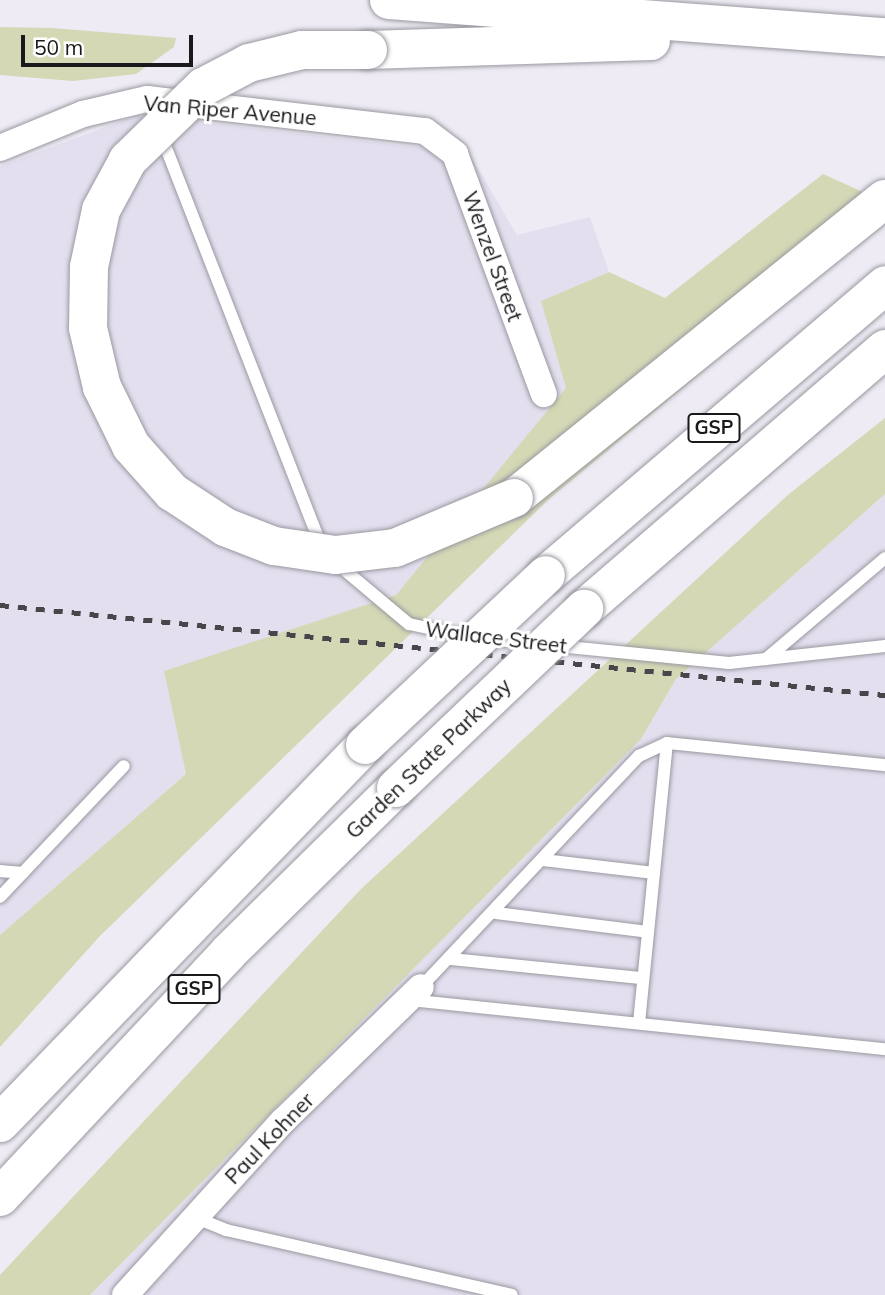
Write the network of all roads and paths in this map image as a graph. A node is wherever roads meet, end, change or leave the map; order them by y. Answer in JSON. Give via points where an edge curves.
{"nodes":[{"id":1,"x":389,"y":0,"type":"edge"},
{"id":2,"x":825,"y":33,"type":"junction"},
{"id":3,"x":885,"y":37,"type":"edge"},
{"id":4,"x":147,"y":99,"type":"junction"},
{"id":5,"x":425,"y":131,"type":"joint"},
{"id":6,"x":0,"y":148,"type":"edge"},
{"id":7,"x":885,"y":199,"type":"edge"},
{"id":8,"x":885,"y":285,"type":"edge"},
{"id":9,"x":885,"y":349,"type":"edge"},
{"id":10,"x":544,"y":394,"type":"dead end"},
{"id":11,"x":885,"y":558,"type":"edge"},
{"id":12,"x":885,"y":646,"type":"edge"},
{"id":13,"x":766,"y":659,"type":"junction"},
{"id":14,"x":667,"y":743,"type":"junction"},
{"id":15,"x":885,"y":765,"type":"edge"},
{"id":16,"x":124,"y":766,"type":"dead end"},
{"id":17,"x":543,"y":860,"type":"junction"},
{"id":18,"x":0,"y":871,"type":"edge"},
{"id":19,"x":23,"y":873,"type":"junction"},
{"id":20,"x":654,"y":873,"type":"junction"},
{"id":21,"x":0,"y":897,"type":"edge"},
{"id":22,"x":496,"y":913,"type":"junction"},
{"id":23,"x":648,"y":932,"type":"junction"},
{"id":24,"x":451,"y":959,"type":"junction"},
{"id":25,"x":643,"y":978,"type":"junction"},
{"id":26,"x":415,"y":994,"type":"junction"},
{"id":27,"x":639,"y":1024,"type":"junction"},
{"id":28,"x":885,"y":1049,"type":"edge"},
{"id":29,"x":0,"y":1124,"type":"edge"},
{"id":30,"x":0,"y":1197,"type":"edge"},
{"id":31,"x":194,"y":1217,"type":"junction"},
{"id":32,"x":125,"y":1295,"type":"edge"},
{"id":33,"x":512,"y":1295,"type":"edge"}],
"edges":[{"from":1,"to":2,"type":"highway"},
{"from":2,"to":3,"type":"highway"},
{"from":2,"to":7,"type":"highway","bridge":true,"via":[[302,50],[249,63],[203,87],[128,160],[101,210],[89,267],[88,328],[102,387],[131,446],[172,492],[225,527],[274,547],[335,555],[396,548],[514,498]]},
{"from":4,"to":5,"type":"street","name":"Van Riper Avenue"},
{"from":4,"to":6,"type":"street","name":"Van Riper Avenue","via":[[83,114]]},
{"from":4,"to":13,"type":"lane","name":"Wallace Street","via":[[313,535],[338,566],[429,633],[729,663]]},
{"from":5,"to":10,"type":"street","name":"Wenzel Street","via":[[455,154]]},
{"from":8,"to":29,"type":"highway","number":"GSP","bridge":true,"via":[[546,575],[365,745]]},
{"from":9,"to":30,"type":"highway","name":"Garden State Parkway","number":"GSP","bridge":true,"via":[[584,609],[396,788],[228,953]]},
{"from":11,"to":13,"type":"lane"},
{"from":12,"to":13,"type":"lane","name":"Wallace Street"},
{"from":14,"to":15,"type":"lane"},
{"from":14,"to":17,"type":"lane","via":[[639,756]]},
{"from":14,"to":20,"type":"lane"},
{"from":16,"to":19,"type":"lane"},
{"from":17,"to":20,"type":"lane"},
{"from":17,"to":22,"type":"lane"},
{"from":18,"to":19,"type":"lane"},
{"from":19,"to":21,"type":"lane"},
{"from":20,"to":23,"type":"lane"},
{"from":22,"to":23,"type":"lane"},
{"from":22,"to":24,"type":"lane"},
{"from":23,"to":25,"type":"lane"},
{"from":24,"to":25,"type":"lane"},
{"from":24,"to":26,"type":"lane"},
{"from":25,"to":27,"type":"lane"},
{"from":26,"to":27,"type":"lane","via":[[515,1011]]},
{"from":26,"to":31,"type":"street","name":"Paul Kohner"},
{"from":27,"to":28,"type":"lane"},
{"from":31,"to":32,"type":"street","name":"Paul Kohner"},
{"from":31,"to":33,"type":"lane","via":[[226,1230]]}]}
